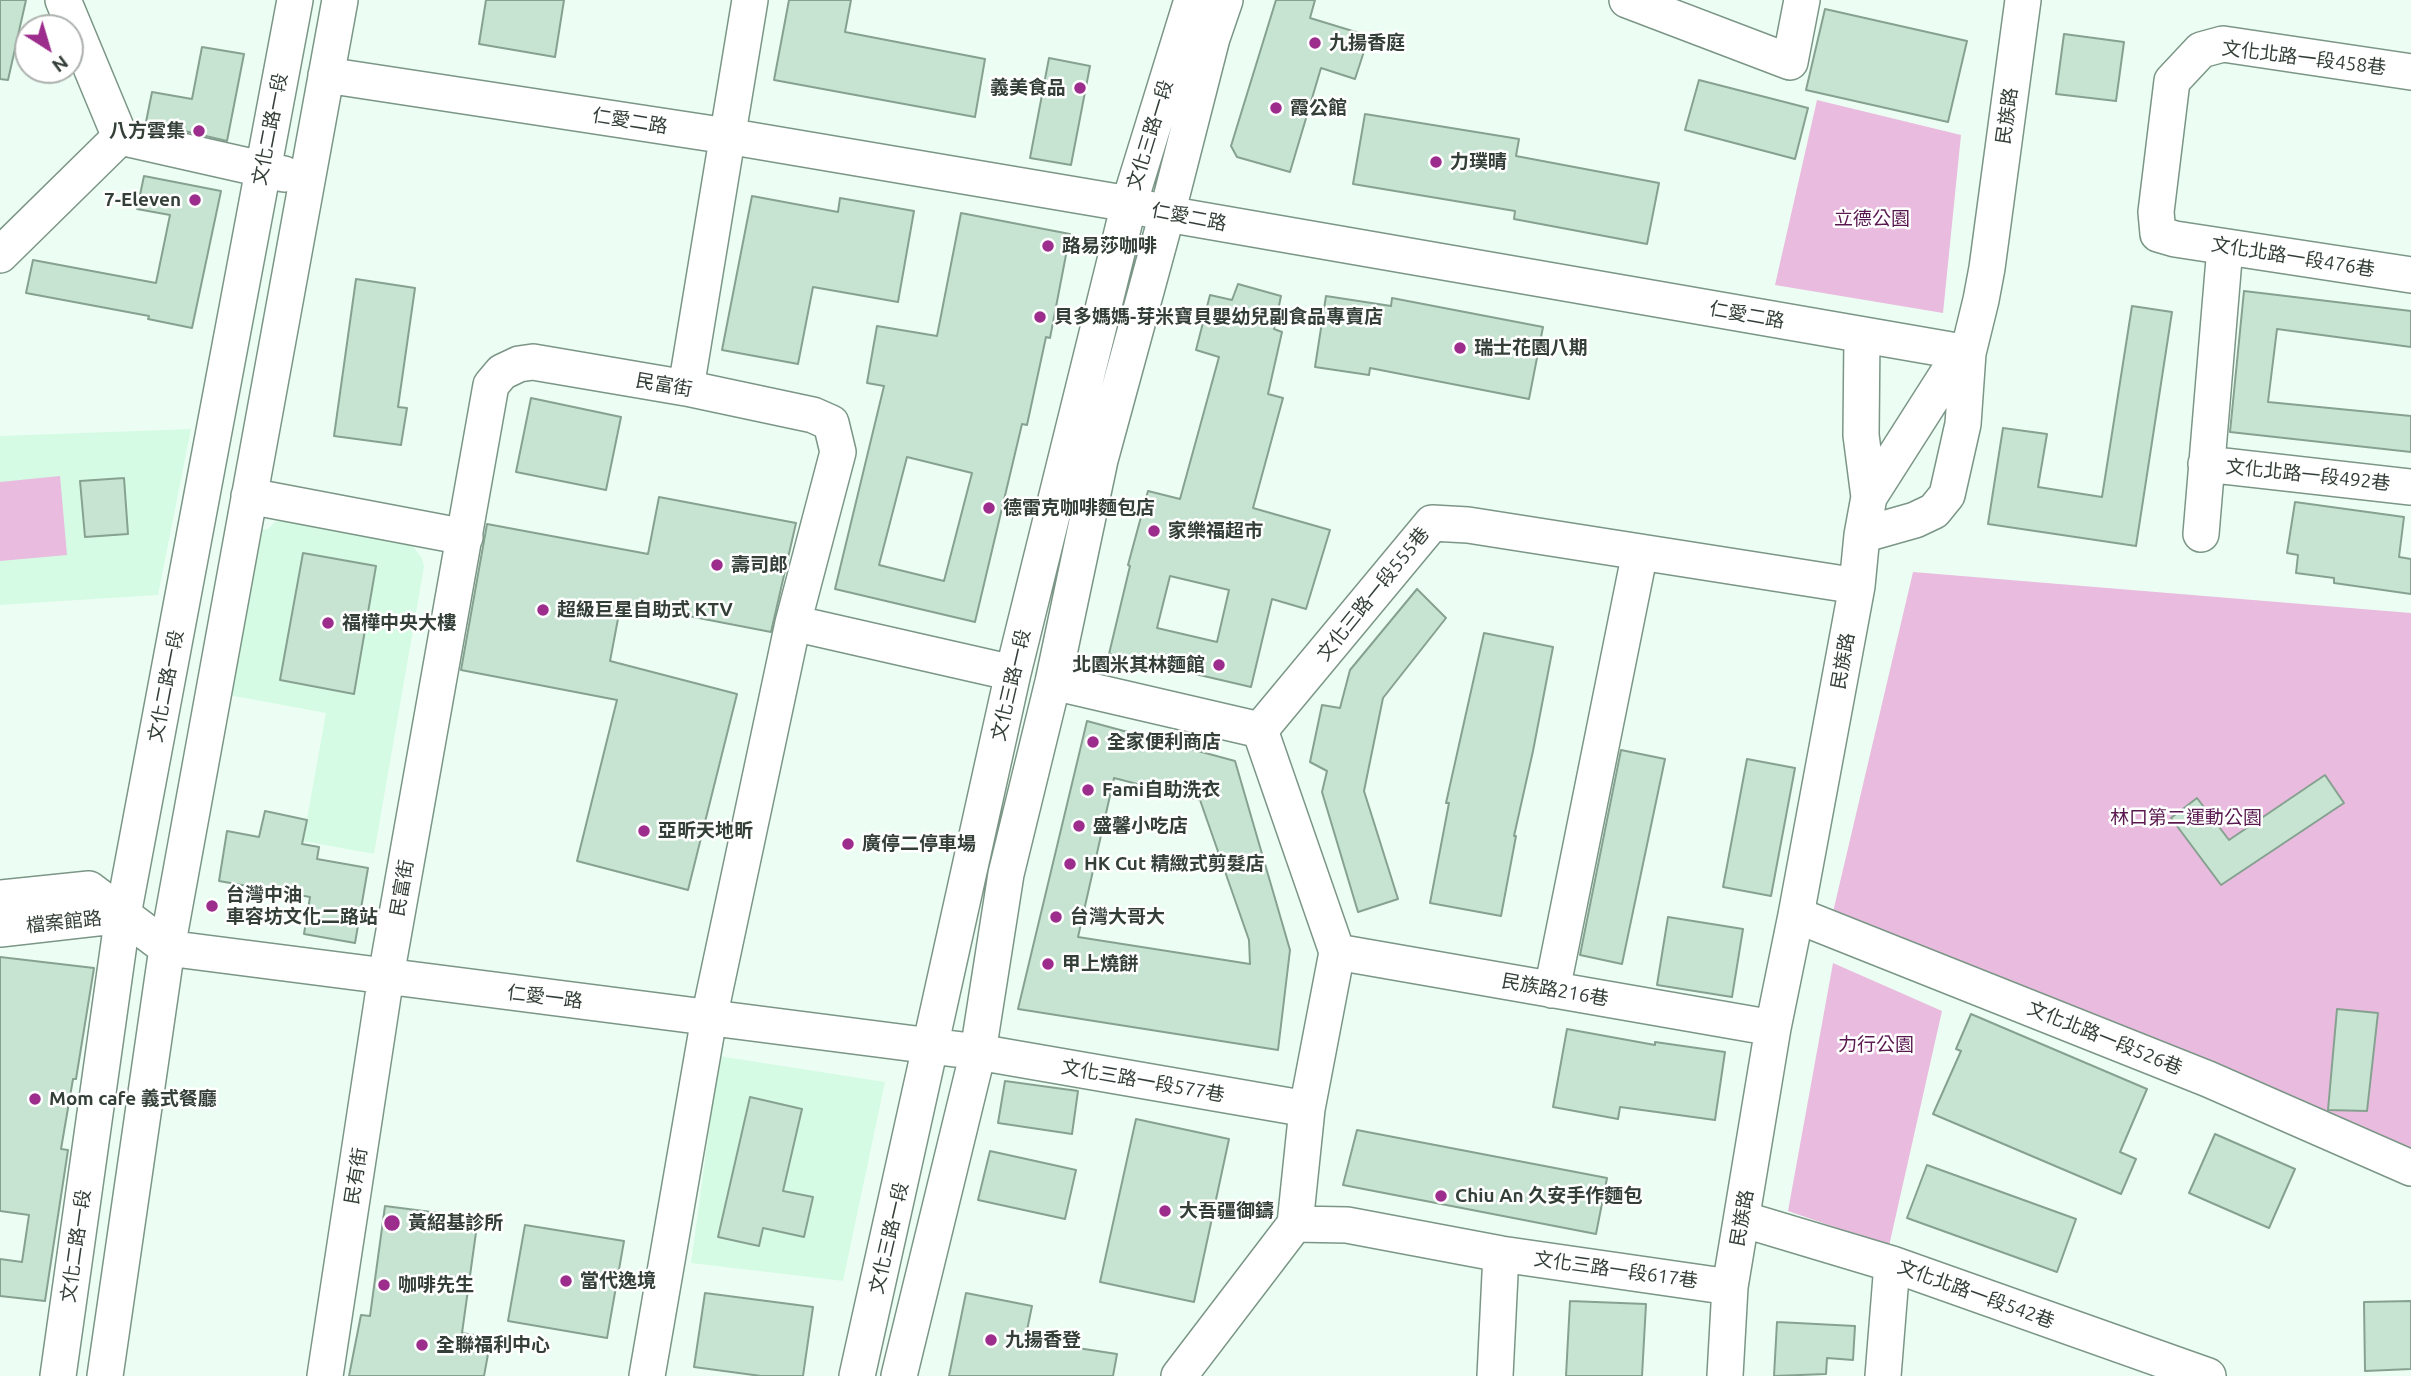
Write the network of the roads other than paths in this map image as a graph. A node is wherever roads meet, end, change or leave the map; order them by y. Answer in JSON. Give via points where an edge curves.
{"nodes":[{"id":1,"x":62,"y":0,"type":"edge"},
{"id":2,"x":295,"y":0,"type":"edge"},
{"id":3,"x":340,"y":0,"type":"edge"},
{"id":4,"x":750,"y":0,"type":"edge"},
{"id":5,"x":1192,"y":0,"type":"edge"},
{"id":6,"x":1225,"y":0,"type":"edge"},
{"id":7,"x":1627,"y":0,"type":"edge"},
{"id":8,"x":1802,"y":0,"type":"edge"},
{"id":9,"x":2023,"y":0,"type":"edge"},
{"id":10,"x":2411,"y":72,"type":"edge"},
{"id":11,"x":326,"y":75,"type":"junction"},
{"id":12,"x":727,"y":136,"type":"junction"},
{"id":13,"x":120,"y":137,"type":"junction"},
{"id":14,"x":263,"y":170,"type":"junction"},
{"id":15,"x":307,"y":179,"type":"junction"},
{"id":16,"x":1129,"y":204,"type":"junction"},
{"id":17,"x":1167,"y":214,"type":"junction"},
{"id":18,"x":2175,"y":239,"type":"joint"},
{"id":19,"x":2225,"y":247,"type":"junction"},
{"id":20,"x":0,"y":255,"type":"edge"},
{"id":21,"x":2411,"y":275,"type":"edge"},
{"id":22,"x":1862,"y":335,"type":"junction"},
{"id":23,"x":1968,"y":353,"type":"junction"},
{"id":24,"x":686,"y":388,"type":"junction"},
{"id":25,"x":2206,"y":464,"type":"junction"},
{"id":26,"x":2411,"y":487,"type":"edge"},
{"id":27,"x":249,"y":496,"type":"junction"},
{"id":28,"x":1869,"y":497,"type":"junction"},
{"id":29,"x":2201,"y":534,"type":"dead end"},
{"id":30,"x":1862,"y":535,"type":"junction"},
{"id":31,"x":465,"y":537,"type":"junction"},
{"id":32,"x":1640,"y":552,"type":"junction"},
{"id":33,"x":1857,"y":586,"type":"junction"},
{"id":34,"x":793,"y":622,"type":"junction"},
{"id":35,"x":1013,"y":673,"type":"junction"},
{"id":36,"x":1053,"y":682,"type":"junction"},
{"id":37,"x":1260,"y":730,"type":"junction"},
{"id":38,"x":0,"y":898,"type":"edge"},
{"id":39,"x":123,"y":915,"type":"junction"},
{"id":40,"x":1796,"y":915,"type":"junction"},
{"id":41,"x":0,"y":929,"type":"edge"},
{"id":42,"x":167,"y":948,"type":"junction"},
{"id":43,"x":1337,"y":952,"type":"junction"},
{"id":44,"x":386,"y":976,"type":"junction"},
{"id":45,"x":1552,"y":990,"type":"junction"},
{"id":46,"x":709,"y":1017,"type":"junction"},
{"id":47,"x":1773,"y":1028,"type":"junction"},
{"id":48,"x":932,"y":1046,"type":"junction"},
{"id":49,"x":978,"y":1052,"type":"junction"},
{"id":50,"x":1307,"y":1109,"type":"junction"},
{"id":51,"x":2411,"y":1168,"type":"edge"},
{"id":52,"x":1742,"y":1219,"type":"junction"},
{"id":53,"x":1295,"y":1224,"type":"junction"},
{"id":54,"x":1501,"y":1254,"type":"junction"},
{"id":55,"x":1892,"y":1264,"type":"junction"},
{"id":56,"x":1730,"y":1287,"type":"junction"},
{"id":57,"x":2129,"y":1363,"type":"edge"},
{"id":58,"x":58,"y":1376,"type":"edge"},
{"id":59,"x":105,"y":1376,"type":"edge"},
{"id":60,"x":325,"y":1376,"type":"edge"},
{"id":61,"x":647,"y":1376,"type":"edge"},
{"id":62,"x":858,"y":1376,"type":"edge"},
{"id":63,"x":899,"y":1376,"type":"edge"},
{"id":64,"x":1179,"y":1376,"type":"edge"},
{"id":65,"x":1495,"y":1376,"type":"edge"},
{"id":66,"x":1725,"y":1376,"type":"edge"},
{"id":67,"x":1883,"y":1376,"type":"edge"},
{"id":68,"x":2208,"y":1376,"type":"edge"}],
"edges":[{"from":1,"to":13,"type":"street"},
{"from":2,"to":14,"type":"street","name":"文化二路一段"},
{"from":3,"to":11,"type":"street"},
{"from":4,"to":12,"type":"street"},
{"from":5,"to":16,"type":"street","name":"文化三路一段"},
{"from":6,"to":17,"type":"street","name":"文化三路一段"},
{"from":7,"to":8,"type":"street","via":[[1790,62]]},
{"from":9,"to":23,"type":"street","name":"民族路","via":[[1987,268]]},
{"from":10,"to":18,"type":"street","name":"文化北路一段458巷","via":[[2223,44],[2201,50],[2172,81],[2156,212],[2158,234]]},
{"from":11,"to":12,"type":"street","name":"仁愛二路"},
{"from":11,"to":15,"type":"street"},
{"from":12,"to":16,"type":"street","name":"仁愛二路"},
{"from":12,"to":24,"type":"street"},
{"from":13,"to":14,"type":"street"},
{"from":13,"to":20,"type":"street"},
{"from":14,"to":15,"type":"street"},
{"from":14,"to":39,"type":"street","name":"文化二路一段"},
{"from":15,"to":27,"type":"street"},
{"from":16,"to":17,"type":"street","name":"仁愛二路"},
{"from":16,"to":35,"type":"street","name":"文化三路一段"},
{"from":17,"to":22,"type":"street","name":"仁愛二路"},
{"from":17,"to":36,"type":"street","name":"文化三路一段","via":[[1100,460]]},
{"from":18,"to":19,"type":"street","name":"文化北路一段476巷"},
{"from":19,"to":21,"type":"street","name":"文化北路一段476巷"},
{"from":19,"to":25,"type":"street"},
{"from":22,"to":23,"type":"street","name":"仁愛二路"},
{"from":22,"to":28,"type":"street","via":[[1861,435]]},
{"from":23,"to":28,"type":"street","via":[[1948,373]]},
{"from":23,"to":30,"type":"street","name":"民族路","via":[[1963,424],[1947,495],[1934,511],[1915,520]]},
{"from":24,"to":31,"type":"street","name":"民富街","via":[[533,362],[502,372],[491,385]]},
{"from":24,"to":34,"type":"street","name":"民富街","via":[[831,423],[837,461]]},
{"from":25,"to":26,"type":"street","name":"文化北路一段492巷"},
{"from":25,"to":29,"type":"street"},
{"from":27,"to":31,"type":"street"},
{"from":27,"to":42,"type":"street"},
{"from":28,"to":30,"type":"street"},
{"from":30,"to":33,"type":"street","name":"民族路"},
{"from":31,"to":44,"type":"street","name":"民富街"},
{"from":32,"to":33,"type":"street","name":"文化三路一段555巷"},
{"from":32,"to":37,"type":"street","name":"文化三路一段555巷","via":[[1468,524],[1432,523]]},
{"from":32,"to":45,"type":"street"},
{"from":33,"to":40,"type":"street","name":"民族路"},
{"from":34,"to":35,"type":"street"},
{"from":34,"to":46,"type":"street","name":"民富街"},
{"from":35,"to":48,"type":"street","name":"文化三路一段"},
{"from":36,"to":37,"type":"street"},
{"from":36,"to":49,"type":"street","name":"文化三路一段","via":[[1006,874]]},
{"from":37,"to":43,"type":"street"},
{"from":38,"to":39,"type":"street","name":"檔案館路","via":[[89,890]]},
{"from":39,"to":41,"type":"street","name":"檔案館路"},
{"from":39,"to":42,"type":"street","name":"仁愛一路"},
{"from":39,"to":58,"type":"street","name":"文化二路一段"},
{"from":40,"to":47,"type":"street","name":"民族路"},
{"from":40,"to":51,"type":"street","name":"文化北路一段526巷","via":[[2208,1079]]},
{"from":42,"to":44,"type":"street","name":"仁愛一路"},
{"from":42,"to":59,"type":"street"},
{"from":43,"to":45,"type":"street","name":"民族路216巷"},
{"from":43,"to":50,"type":"street"},
{"from":44,"to":46,"type":"street","name":"仁愛一路"},
{"from":44,"to":60,"type":"street","name":"民有街"},
{"from":45,"to":47,"type":"street","name":"民族路216巷"},
{"from":46,"to":48,"type":"street","name":"仁愛一路"},
{"from":46,"to":61,"type":"street"},
{"from":47,"to":52,"type":"street","name":"民族路"},
{"from":48,"to":49,"type":"street","name":"仁愛一路"},
{"from":48,"to":62,"type":"street","name":"文化三路一段"},
{"from":49,"to":50,"type":"street","name":"文化三路一段577巷"},
{"from":49,"to":63,"type":"street","name":"文化三路一段"},
{"from":50,"to":53,"type":"street"},
{"from":52,"to":55,"type":"street","name":"文化北路一段542巷"},
{"from":52,"to":56,"type":"street","name":"民族路"},
{"from":53,"to":54,"type":"street","name":"文化三路一段617巷","via":[[1347,1225]]},
{"from":53,"to":64,"type":"street"},
{"from":54,"to":56,"type":"street","name":"文化三路一段617巷"},
{"from":54,"to":65,"type":"street"},
{"from":55,"to":57,"type":"street","name":"文化北路一段542巷"},
{"from":55,"to":67,"type":"street"},
{"from":56,"to":66,"type":"street","name":"民族路"},
{"from":57,"to":68,"type":"street","name":"文化北路一段542巷"}]}
